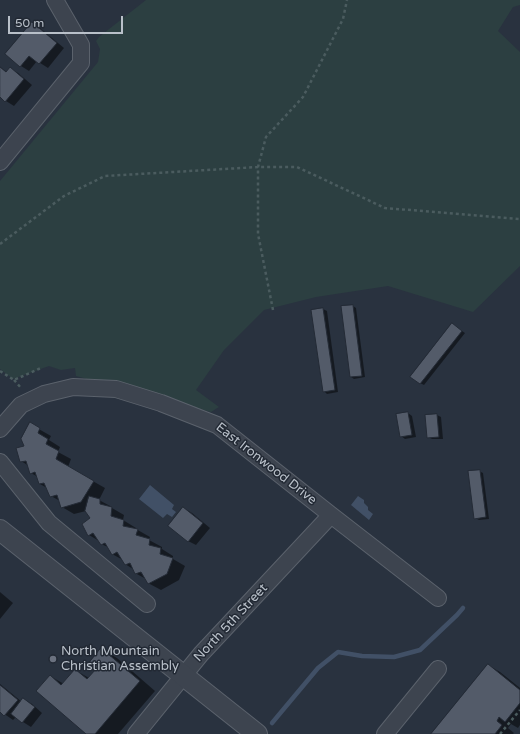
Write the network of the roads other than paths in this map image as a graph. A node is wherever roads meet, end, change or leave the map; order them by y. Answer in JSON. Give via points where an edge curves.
{"nodes":[{"id":1,"x":55,"y":0,"type":"edge"},
{"id":2,"x":0,"y":162,"type":"edge"},
{"id":3,"x":0,"y":429,"type":"edge"},
{"id":4,"x":0,"y":462,"type":"edge"},
{"id":5,"x":331,"y":515,"type":"junction"},
{"id":6,"x":0,"y":530,"type":"edge"},
{"id":7,"x":438,"y":598,"type":"dead end"},
{"id":8,"x":147,"y":604,"type":"dead end"},
{"id":9,"x":438,"y":669,"type":"dead end"},
{"id":10,"x":184,"y":675,"type":"junction"},
{"id":11,"x":136,"y":734,"type":"edge"},
{"id":12,"x":257,"y":734,"type":"edge"},
{"id":13,"x":385,"y":734,"type":"edge"}],
"edges":[{"from":1,"to":2,"type":"street","via":[[81,44],[81,63]]},
{"from":3,"to":5,"type":"street","name":"East Ironwood Drive","via":[[21,405],[44,394],[73,387],[116,389],[217,425]]},
{"from":4,"to":8,"type":"street","via":[[49,524]]},
{"from":5,"to":7,"type":"street","name":"East Ironwood Drive"},
{"from":5,"to":10,"type":"street","name":"North 5th Street"},
{"from":6,"to":10,"type":"street"},
{"from":9,"to":13,"type":"street"},
{"from":10,"to":11,"type":"street","name":"North 5th Street"},
{"from":10,"to":12,"type":"street"}]}
